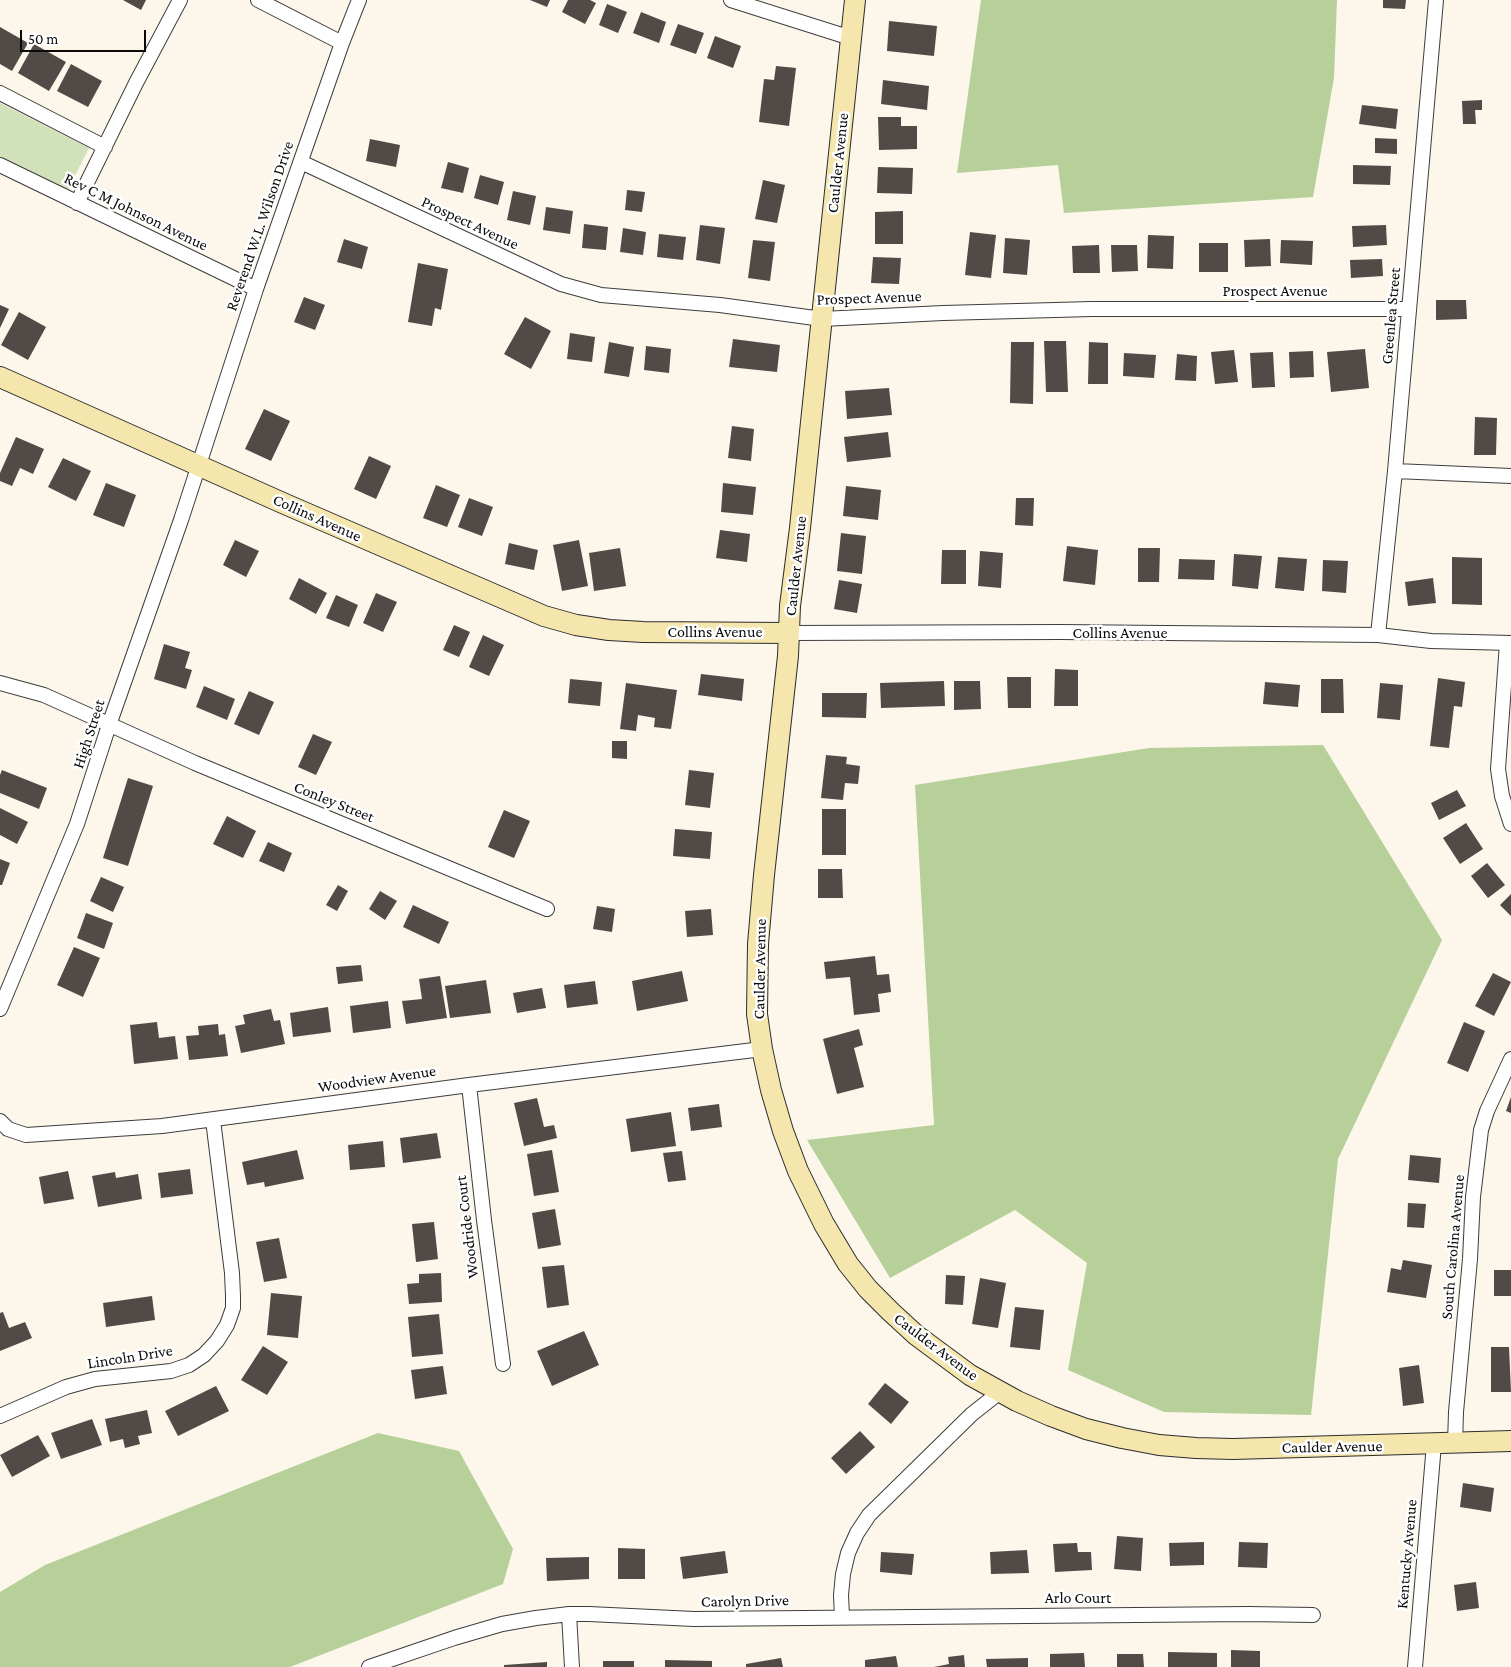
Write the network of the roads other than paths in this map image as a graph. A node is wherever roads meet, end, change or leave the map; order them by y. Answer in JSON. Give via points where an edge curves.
{"nodes":[{"id":1,"x":180,"y":0,"type":"edge"},
{"id":2,"x":258,"y":0,"type":"edge"},
{"id":3,"x":359,"y":0,"type":"edge"},
{"id":4,"x":731,"y":0,"type":"edge"},
{"id":5,"x":855,"y":0,"type":"edge"},
{"id":6,"x":1436,"y":0,"type":"edge"},
{"id":7,"x":851,"y":38,"type":"junction"},
{"id":8,"x":342,"y":43,"type":"junction"},
{"id":9,"x":0,"y":93,"type":"edge"},
{"id":10,"x":105,"y":147,"type":"junction"},
{"id":11,"x":301,"y":162,"type":"junction"},
{"id":12,"x":0,"y":165,"type":"edge"},
{"id":13,"x":77,"y":203,"type":"junction"},
{"id":14,"x":256,"y":289,"type":"junction"},
{"id":15,"x":1408,"y":309,"type":"junction"},
{"id":16,"x":822,"y":319,"type":"junction"},
{"id":17,"x":0,"y":377,"type":"edge"},
{"id":18,"x":199,"y":465,"type":"junction"},
{"id":19,"x":1395,"y":471,"type":"junction"},
{"id":20,"x":1511,"y":476,"type":"edge"},
{"id":21,"x":789,"y":633,"type":"junction"},
{"id":22,"x":1378,"y":635,"type":"junction"},
{"id":23,"x":1509,"y":643,"type":"edge"},
{"id":24,"x":0,"y":683,"type":"edge"},
{"id":25,"x":109,"y":725,"type":"junction"},
{"id":26,"x":1511,"y":824,"type":"edge"},
{"id":27,"x":548,"y":909,"type":"dead end"},
{"id":28,"x":0,"y":1008,"type":"edge"},
{"id":29,"x":762,"y":1049,"type":"junction"},
{"id":30,"x":1511,"y":1059,"type":"edge"},
{"id":31,"x":469,"y":1085,"type":"junction"},
{"id":32,"x":213,"y":1120,"type":"junction"},
{"id":33,"x":0,"y":1121,"type":"edge"},
{"id":34,"x":502,"y":1364,"type":"dead end"},
{"id":35,"x":1000,"y":1392,"type":"junction"},
{"id":36,"x":0,"y":1416,"type":"edge"},
{"id":37,"x":1511,"y":1441,"type":"edge"},
{"id":38,"x":1434,"y":1444,"type":"junction"},
{"id":39,"x":1455,"y":1444,"type":"junction"},
{"id":40,"x":569,"y":1614,"type":"junction"},
{"id":41,"x":1313,"y":1615,"type":"dead end"},
{"id":42,"x":842,"y":1617,"type":"junction"},
{"id":43,"x":369,"y":1667,"type":"edge"},
{"id":44,"x":572,"y":1667,"type":"edge"},
{"id":45,"x":1415,"y":1667,"type":"edge"}],
"edges":[{"from":1,"to":10,"type":"street"},
{"from":2,"to":8,"type":"street"},
{"from":3,"to":8,"type":"street","name":"Reverend W.L. Wilson Drive"},
{"from":4,"to":7,"type":"street"},
{"from":5,"to":7,"type":"street","name":"Caulder Avenue"},
{"from":6,"to":15,"type":"street","name":"Greenlea Street"},
{"from":7,"to":16,"type":"street","name":"Caulder Avenue"},
{"from":8,"to":11,"type":"street","name":"Reverend W.L. Wilson Drive"},
{"from":9,"to":10,"type":"street"},
{"from":10,"to":13,"type":"street"},
{"from":11,"to":14,"type":"street","name":"Reverend W.L. Wilson Drive"},
{"from":11,"to":16,"type":"street","name":"Prospect Avenue","via":[[581,291]]},
{"from":12,"to":13,"type":"street","name":"Rev C M Johnson Avenue"},
{"from":13,"to":14,"type":"street","name":"Rev C M Johnson Avenue"},
{"from":14,"to":18,"type":"street","name":"Reverend W.L. Wilson Drive"},
{"from":15,"to":16,"type":"street","name":"Prospect Avenue","via":[[1092,309]]},
{"from":15,"to":19,"type":"street","name":"Greenlea Street"},
{"from":16,"to":21,"type":"street","name":"Caulder Avenue"},
{"from":17,"to":18,"type":"street","name":"Collins Avenue"},
{"from":18,"to":21,"type":"street","name":"Collins Avenue","via":[[544,616],[609,630]]},
{"from":18,"to":25,"type":"street","name":"High Street"},
{"from":19,"to":20,"type":"street"},
{"from":19,"to":22,"type":"street","name":"Greenlea Street"},
{"from":21,"to":22,"type":"street","name":"Collins Avenue"},
{"from":21,"to":29,"type":"street","name":"Caulder Avenue","via":[[758,944],[757,1014]]},
{"from":22,"to":23,"type":"street","name":"Collins Avenue","via":[[1431,641]]},
{"from":23,"to":26,"type":"street","via":[[1498,769]]},
{"from":24,"to":25,"type":"street","name":"Conley Street","via":[[44,696]]},
{"from":25,"to":27,"type":"street","name":"Conley Street"},
{"from":25,"to":28,"type":"street","name":"High Street","via":[[77,824]]},
{"from":29,"to":31,"type":"street","name":"Woodview Avenue"},
{"from":29,"to":35,"type":"street","name":"Caulder Avenue","via":[[773,1098],[798,1171],[848,1264],[890,1312],[916,1335],[949,1361]]},
{"from":30,"to":39,"type":"street","name":"South Carolina Avenue","via":[[1486,1111],[1481,1130]]},
{"from":31,"to":32,"type":"street","name":"Woodview Avenue"},
{"from":31,"to":34,"type":"street","name":"Woodride Court"},
{"from":32,"to":33,"type":"street","name":"Woodview Avenue","via":[[35,1135],[17,1133]]},
{"from":32,"to":36,"type":"street","name":"Lincoln Drive","via":[[233,1296],[227,1325],[217,1341],[189,1365],[171,1371],[95,1379],[66,1387]]},
{"from":35,"to":38,"type":"street","name":"Caulder Avenue","via":[[1086,1429],[1159,1445],[1234,1449]]},
{"from":35,"to":42,"type":"street","via":[[972,1414],[869,1515],[848,1553],[843,1574]]},
{"from":37,"to":39,"type":"street","name":"Caulder Avenue"},
{"from":38,"to":39,"type":"street","name":"Caulder Avenue"},
{"from":38,"to":45,"type":"street","name":"Kentucky Avenue"},
{"from":40,"to":42,"type":"street","name":"Carolyn Drive","via":[[694,1619]]},
{"from":40,"to":43,"type":"street","name":"Carolyn Drive","via":[[502,1624]]},
{"from":40,"to":44,"type":"street"},
{"from":41,"to":42,"type":"street","name":"Arlo Court"}]}
